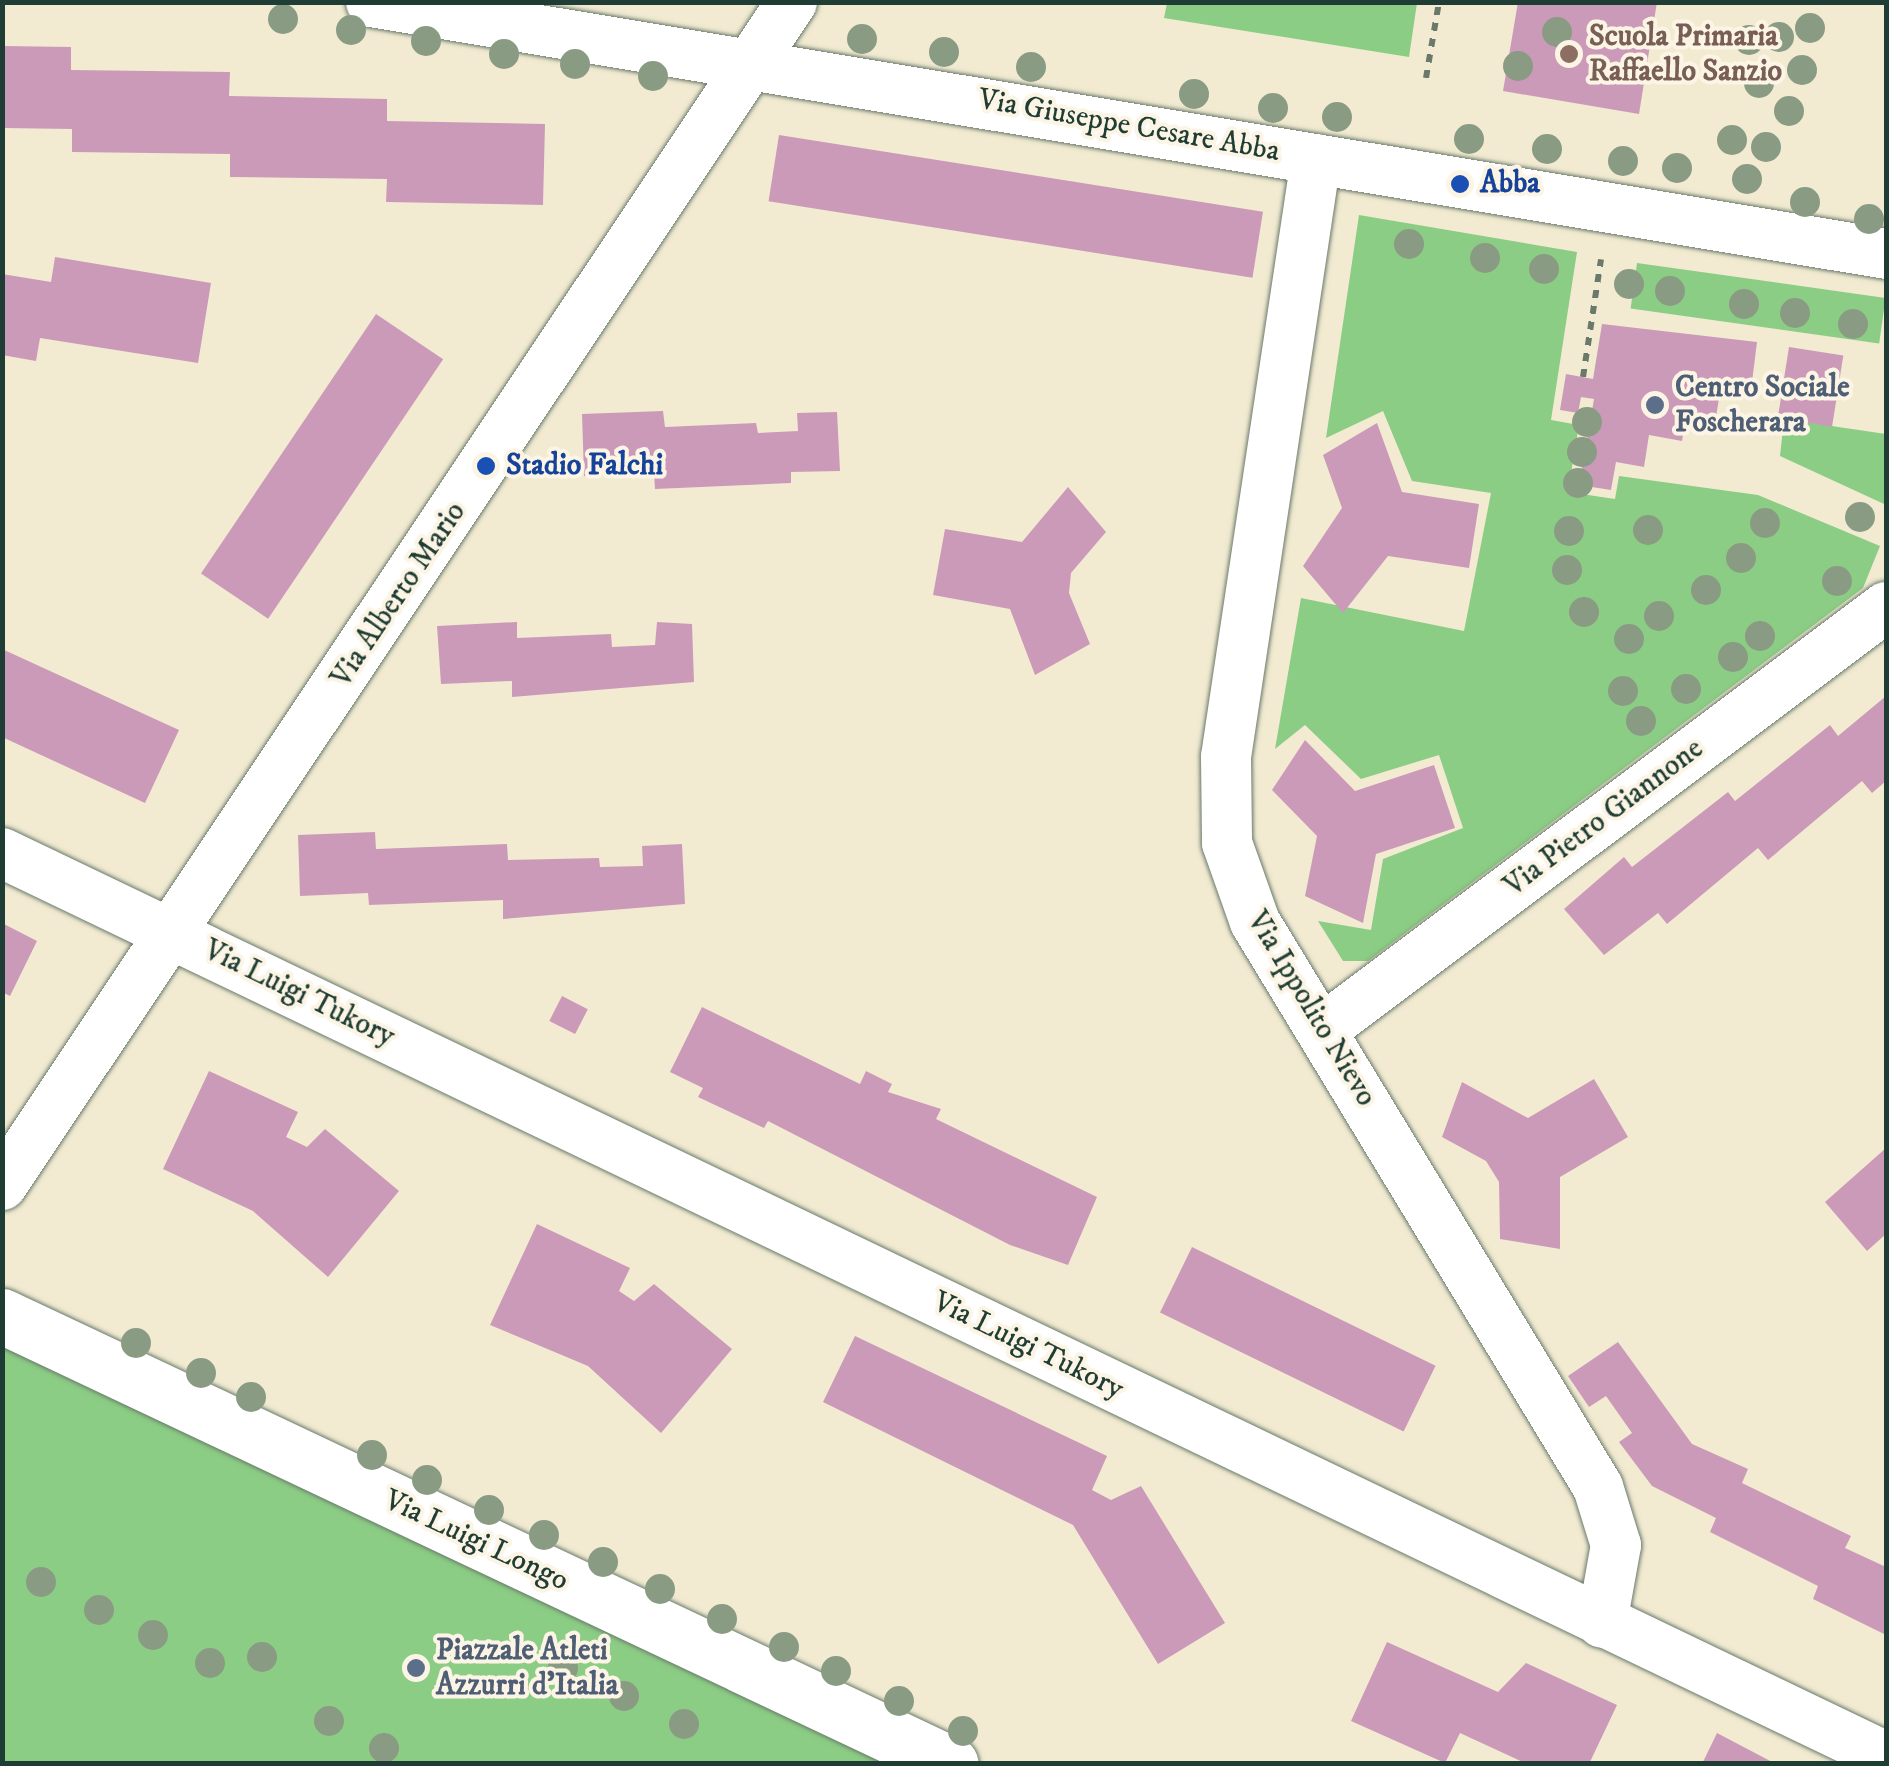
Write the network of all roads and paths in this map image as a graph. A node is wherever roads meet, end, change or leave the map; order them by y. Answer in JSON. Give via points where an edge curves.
{"nodes":[{"id":1,"x":371,"y":2,"type":"edge"},
{"id":2,"x":792,"y":2,"type":"edge"},
{"id":3,"x":1439,"y":2,"type":"edge"},
{"id":4,"x":759,"y":62,"type":"junction"},
{"id":5,"x":1426,"y":78,"type":"dead end"},
{"id":6,"x":1316,"y":158,"type":"junction"},
{"id":7,"x":1602,"y":247,"type":"dead end"},
{"id":8,"x":1886,"y":254,"type":"edge"},
{"id":9,"x":1583,"y":377,"type":"dead end"},
{"id":10,"x":1886,"y":607,"type":"edge"},
{"id":11,"x":2,"y":853,"type":"edge"},
{"id":12,"x":171,"y":932,"type":"junction"},
{"id":13,"x":1323,"y":1029,"type":"junction"},
{"id":14,"x":2,"y":1185,"type":"edge"},
{"id":15,"x":2,"y":1316,"type":"edge"},
{"id":16,"x":1602,"y":1623,"type":"junction"},
{"id":17,"x":1886,"y":1757,"type":"edge"},
{"id":18,"x":950,"y":1764,"type":"edge"}],
"edges":[{"from":1,"to":4,"type":"street","name":"Via Giuseppe Cesare Abba"},
{"from":2,"to":4,"type":"street","name":"Via Alberto Mario"},
{"from":3,"to":5,"type":"path"},
{"from":4,"to":6,"type":"street","name":"Via Giuseppe Cesare Abba"},
{"from":4,"to":12,"type":"street","name":"Via Alberto Mario"},
{"from":6,"to":8,"type":"street","name":"Via Giuseppe Cesare Abba"},
{"from":6,"to":13,"type":"street","name":"Via Ippolito Nievo","via":[[1226,756],[1227,844],[1254,922]]},
{"from":7,"to":9,"type":"path"},
{"from":10,"to":13,"type":"street","name":"Via Pietro Giannone"},
{"from":11,"to":12,"type":"street","name":"Via Luigi Tukory"},
{"from":12,"to":14,"type":"street","name":"Via Alberto Mario"},
{"from":12,"to":16,"type":"street","name":"Via Luigi Tukory"},
{"from":13,"to":16,"type":"street","name":"Via Ippolito Nievo","via":[[1598,1487],[1616,1545]]},
{"from":15,"to":18,"type":"street","name":"Via Luigi Longo"},
{"from":16,"to":17,"type":"street","name":"Via Luigi Tukory"}]}
